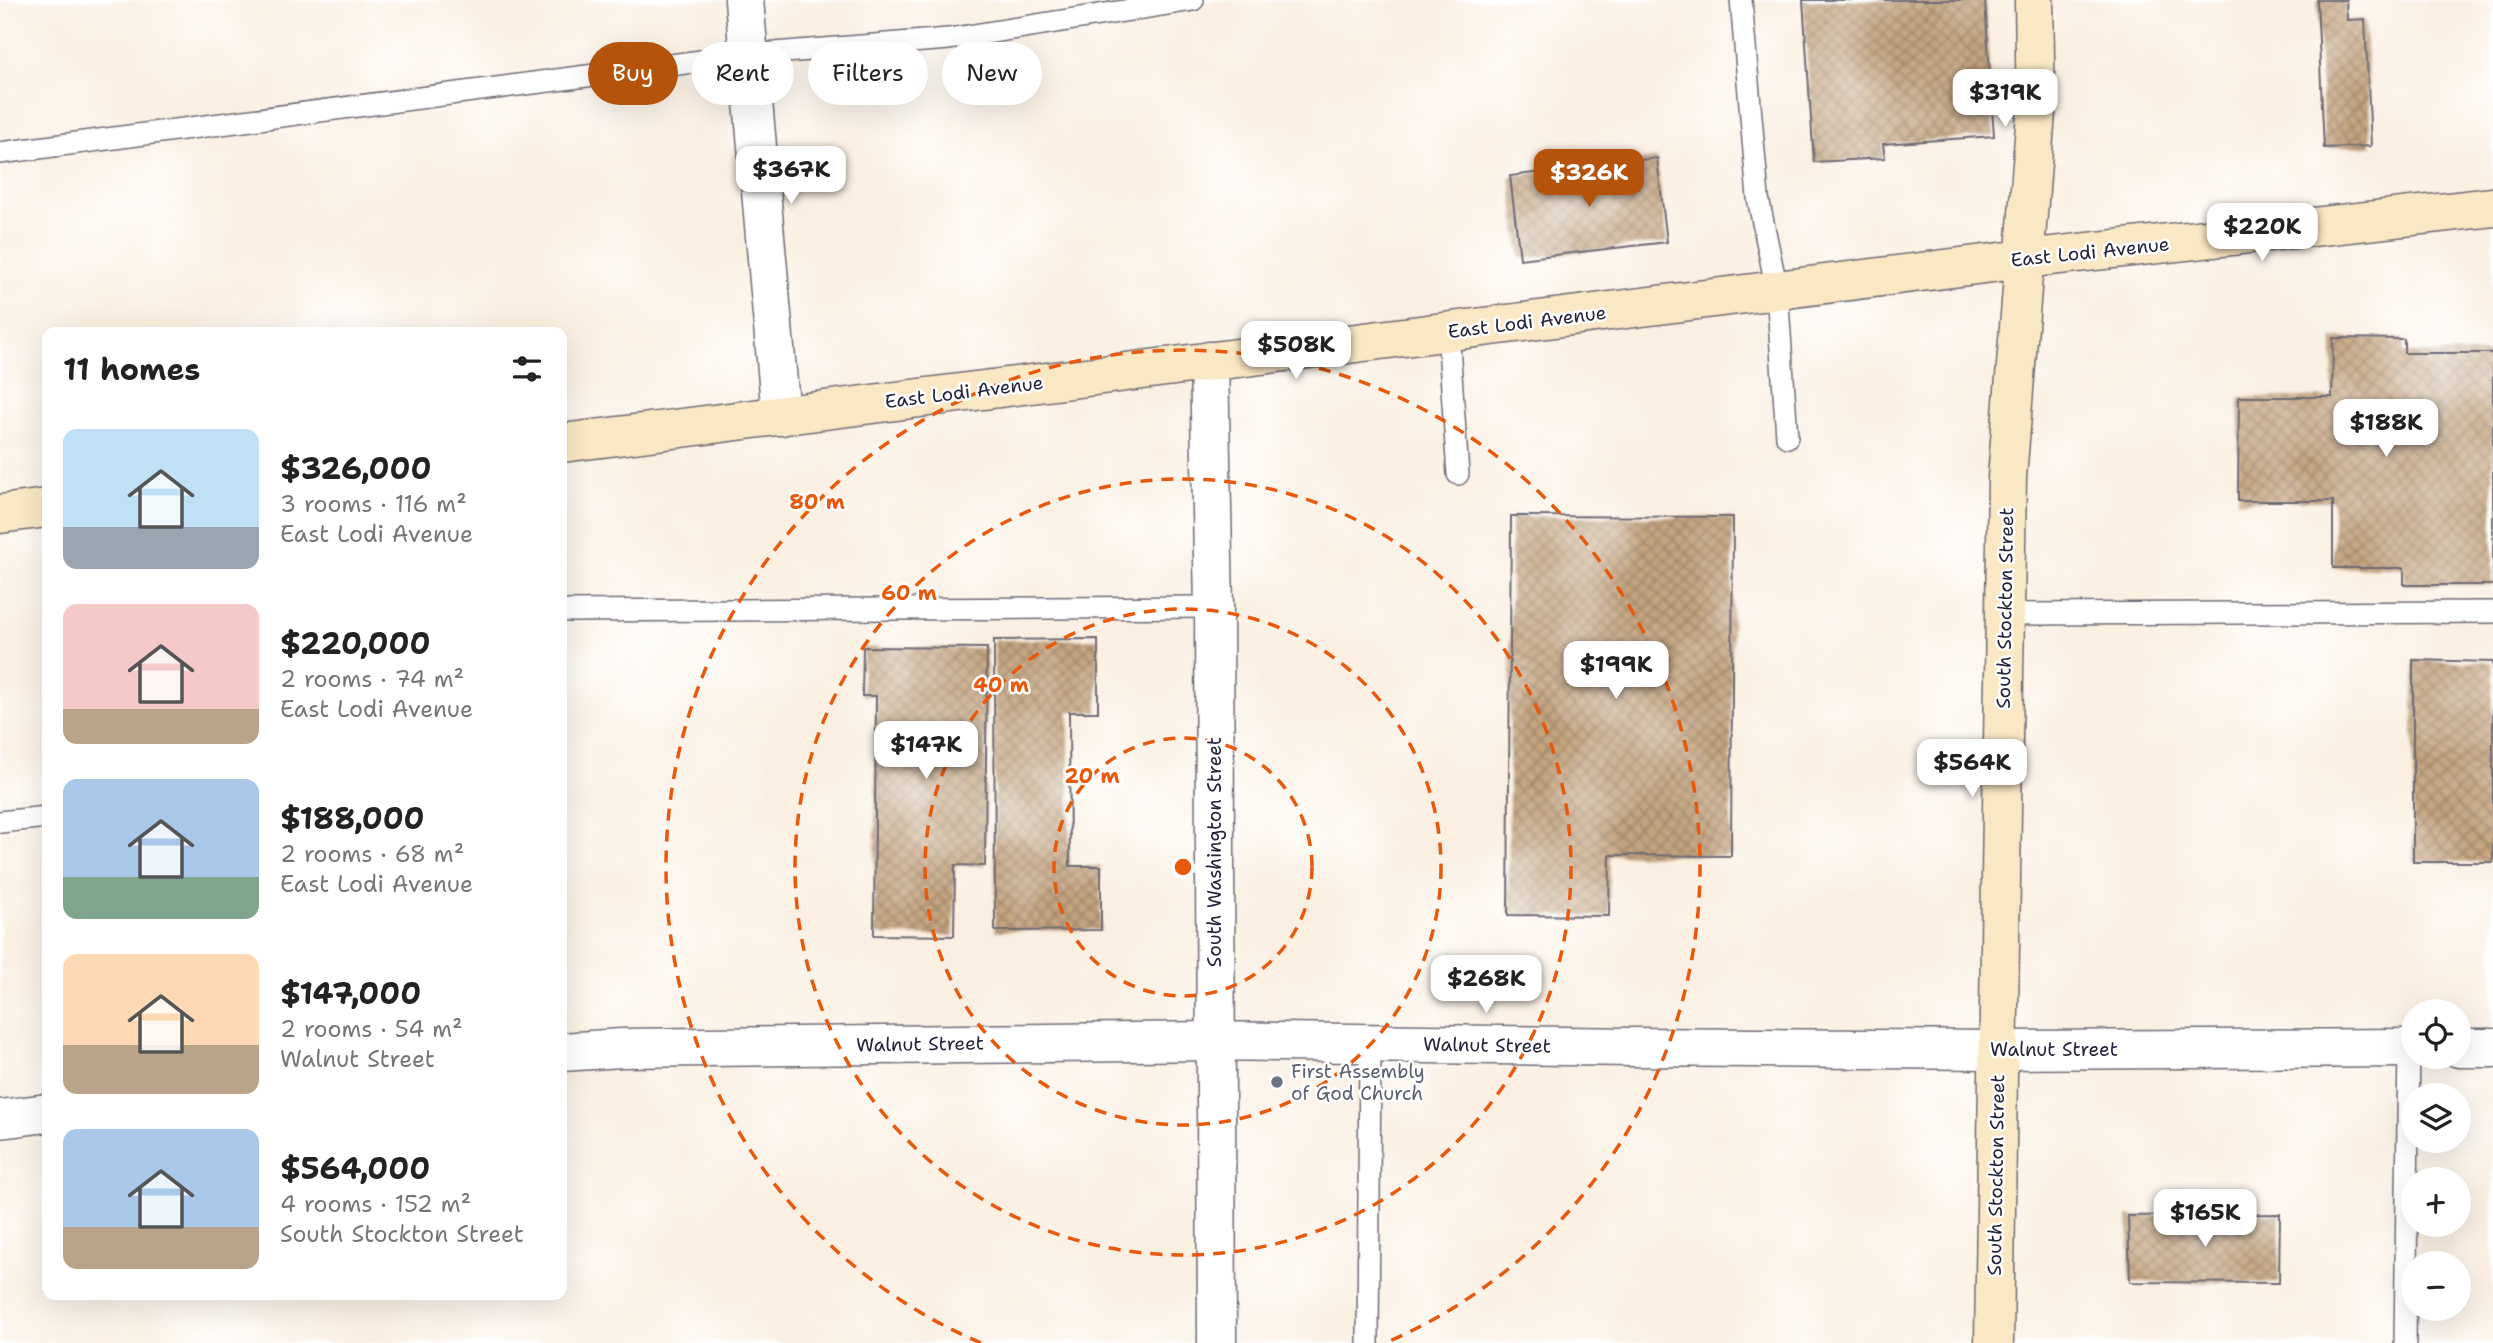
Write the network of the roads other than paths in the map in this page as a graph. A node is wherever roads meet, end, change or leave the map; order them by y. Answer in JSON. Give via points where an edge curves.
{"nodes":[{"id":1,"x":744,"y":0,"type":"edge"},
{"id":2,"x":1193,"y":0,"type":"edge"},
{"id":3,"x":1741,"y":0,"type":"edge"},
{"id":4,"x":2034,"y":0,"type":"edge"},
{"id":5,"x":746,"y":42,"type":"edge"},
{"id":6,"x":794,"y":51,"type":"edge"},
{"id":7,"x":692,"y":62,"type":"edge"},
{"id":8,"x":752,"y":105,"type":"edge"},
{"id":9,"x":0,"y":153,"type":"edge"},
{"id":10,"x":2493,"y":207,"type":"edge"},
{"id":11,"x":2024,"y":259,"type":"junction"},
{"id":12,"x":1777,"y":290,"type":"junction"},
{"id":13,"x":1448,"y":332,"type":"junction"},
{"id":14,"x":1209,"y":362,"type":"junction"},
{"id":15,"x":781,"y":415,"type":"junction"},
{"id":16,"x":1787,"y":437,"type":"dead end"},
{"id":17,"x":567,"y":442,"type":"edge"},
{"id":18,"x":1458,"y":474,"type":"dead end"},
{"id":19,"x":42,"y":509,"type":"edge"},
{"id":20,"x":0,"y":514,"type":"edge"},
{"id":21,"x":1214,"y":607,"type":"junction"},
{"id":22,"x":567,"y":611,"type":"edge"},
{"id":23,"x":2493,"y":612,"type":"edge"},
{"id":24,"x":2004,"y":614,"type":"junction"},
{"id":25,"x":42,"y":818,"type":"edge"},
{"id":26,"x":0,"y":822,"type":"edge"},
{"id":27,"x":1214,"y":1041,"type":"junction"},
{"id":28,"x":1370,"y":1043,"type":"junction"},
{"id":29,"x":2401,"y":1048,"type":"edge"},
{"id":30,"x":2471,"y":1048,"type":"edge"},
{"id":31,"x":2493,"y":1048,"type":"edge"},
{"id":32,"x":1998,"y":1050,"type":"junction"},
{"id":33,"x":567,"y":1052,"type":"edge"},
{"id":34,"x":2411,"y":1069,"type":"edge"},
{"id":35,"x":42,"y":1114,"type":"edge"},
{"id":36,"x":0,"y":1119,"type":"edge"},
{"id":37,"x":1217,"y":1343,"type":"edge"},
{"id":38,"x":1368,"y":1343,"type":"edge"},
{"id":39,"x":1994,"y":1343,"type":"edge"},
{"id":40,"x":2405,"y":1343,"type":"edge"}],
"edges":[{"from":1,"to":5,"type":"street"},
{"from":2,"to":6,"type":"lane","via":[[949,39]]},
{"from":3,"to":12,"type":"lane","via":[[1758,198]]},
{"from":4,"to":11,"type":"main road","name":"South Stockton Street","via":[[2036,113]]},
{"from":7,"to":9,"type":"lane"},
{"from":8,"to":15,"type":"street"},
{"from":10,"to":11,"type":"main road","name":"East Lodi Avenue"},
{"from":11,"to":12,"type":"main road","name":"East Lodi Avenue"},
{"from":11,"to":24,"type":"main road","name":"South Stockton Street","via":[[2007,478]]},
{"from":12,"to":13,"type":"main road","name":"East Lodi Avenue"},
{"from":12,"to":16,"type":"lane"},
{"from":13,"to":14,"type":"main road","name":"East Lodi Avenue"},
{"from":13,"to":18,"type":"lane"},
{"from":14,"to":15,"type":"main road","name":"East Lodi Avenue"},
{"from":14,"to":21,"type":"street","name":"South Washington Street"},
{"from":15,"to":17,"type":"main road","name":"East Lodi Avenue"},
{"from":19,"to":20,"type":"main road"},
{"from":21,"to":22,"type":"lane"},
{"from":21,"to":27,"type":"street","name":"South Washington Street"},
{"from":23,"to":24,"type":"lane"},
{"from":24,"to":32,"type":"main road","name":"South Stockton Street"},
{"from":25,"to":26,"type":"lane"},
{"from":27,"to":28,"type":"street","name":"Walnut Street"},
{"from":27,"to":33,"type":"street","name":"Walnut Street"},
{"from":27,"to":37,"type":"street","name":"South Washington Street"},
{"from":28,"to":32,"type":"street","name":"Walnut Street"},
{"from":28,"to":38,"type":"lane"},
{"from":29,"to":32,"type":"street","name":"Walnut Street"},
{"from":30,"to":31,"type":"street"},
{"from":32,"to":39,"type":"main road","name":"South Stockton Street"},
{"from":34,"to":40,"type":"lane"},
{"from":35,"to":36,"type":"street"}]}
